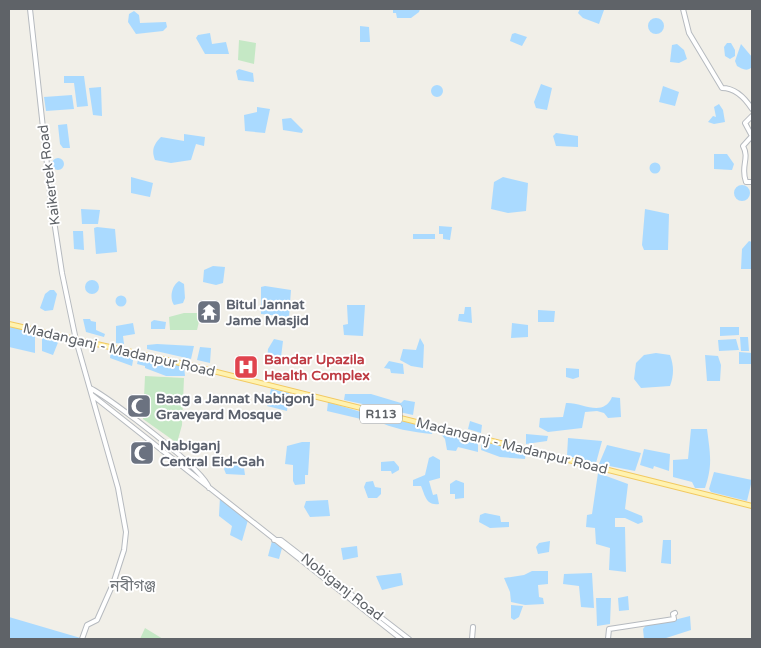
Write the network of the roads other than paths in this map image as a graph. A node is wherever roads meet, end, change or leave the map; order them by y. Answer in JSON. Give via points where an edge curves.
{"nodes":[{"id":1,"x":30,"y":9,"type":"edge"},
{"id":2,"x":683,"y":9,"type":"edge"},
{"id":3,"x":752,"y":109,"type":"edge"},
{"id":4,"x":752,"y":116,"type":"edge"},
{"id":5,"x":752,"y":182,"type":"edge"},
{"id":6,"x":9,"y":324,"type":"edge"},
{"id":7,"x":76,"y":340,"type":"junction"},
{"id":8,"x":90,"y":388,"type":"junction"},
{"id":9,"x":92,"y":394,"type":"junction"},
{"id":10,"x":209,"y":488,"type":"junction"},
{"id":11,"x":752,"y":506,"type":"edge"},
{"id":12,"x":274,"y":540,"type":"junction"},
{"id":13,"x":675,"y":613,"type":"dead end"},
{"id":14,"x":474,"y":627,"type":"dead end"},
{"id":15,"x":82,"y":638,"type":"edge"},
{"id":16,"x":401,"y":639,"type":"edge"},
{"id":17,"x":409,"y":639,"type":"edge"},
{"id":18,"x":472,"y":639,"type":"edge"},
{"id":19,"x":608,"y":639,"type":"edge"}],
"edges":[{"from":1,"to":7,"type":"main road","name":"Kaikertek Road","via":[[58,250]]},
{"from":2,"to":3,"type":"main road","via":[[689,33],[722,88],[729,88],[742,96]]},
{"from":4,"to":5,"type":"main road","via":[[745,123],[752,136],[743,146],[746,158],[743,165],[746,182]]},
{"from":6,"to":7,"type":"main road","name":"Madanganj - Madanpur Road","number":"R113"},
{"from":7,"to":8,"type":"main road","name":"Kaikertek Road"},
{"from":7,"to":11,"type":"main road","name":"Madanganj - Madanpur Road","number":"R113","via":[[193,366]]},
{"from":8,"to":9,"type":"main road","name":"Kaikertek Road"},
{"from":8,"to":10,"type":"main road","name":"Nobiganj Road","via":[[106,397],[186,462]]},
{"from":9,"to":10,"type":"main road","name":"Nobiganj Road"},
{"from":9,"to":15,"type":"main road","name":"Kaikertek Road","via":[[118,488],[126,532],[113,584],[97,620],[87,625]]},
{"from":10,"to":12,"type":"main road","name":"Nobiganj Road"},
{"from":12,"to":16,"type":"main road","name":"Nobiganj Road"},
{"from":12,"to":17,"type":"main road","name":"Nobiganj Road","via":[[281,540]]},
{"from":13,"to":19,"type":"main road","via":[[674,619],[664,622],[609,629]]},
{"from":14,"to":18,"type":"main road"}]}
